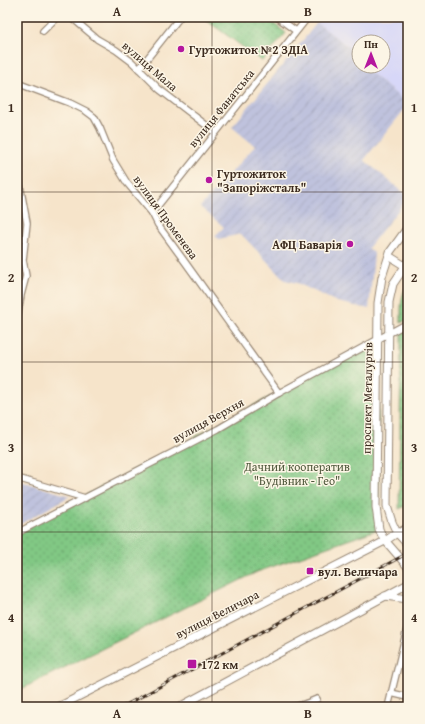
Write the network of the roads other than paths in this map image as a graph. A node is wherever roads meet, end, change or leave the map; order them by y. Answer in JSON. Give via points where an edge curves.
{"nodes":[{"id":1,"x":57,"y":17,"type":"edge"},
{"id":2,"x":71,"y":17,"type":"edge"},
{"id":3,"x":180,"y":17,"type":"edge"},
{"id":4,"x":277,"y":17,"type":"edge"},
{"id":5,"x":308,"y":17,"type":"edge"},
{"id":6,"x":43,"y":31,"type":"dead end"},
{"id":7,"x":296,"y":31,"type":"junction"},
{"id":8,"x":139,"y":69,"type":"junction"},
{"id":9,"x":17,"y":82,"type":"edge"},
{"id":10,"x":215,"y":132,"type":"junction"},
{"id":11,"x":17,"y":169,"type":"edge"},
{"id":12,"x":152,"y":213,"type":"junction"},
{"id":13,"x":408,"y":227,"type":"edge"},
{"id":14,"x":389,"y":256,"type":"junction"},
{"id":15,"x":406,"y":264,"type":"edge"},
{"id":16,"x":17,"y":319,"type":"edge"},
{"id":17,"x":408,"y":323,"type":"edge"},
{"id":18,"x":389,"y":333,"type":"junction"},
{"id":19,"x":378,"y":339,"type":"junction"},
{"id":20,"x":279,"y":393,"type":"junction"},
{"id":21,"x":17,"y":478,"type":"edge"},
{"id":22,"x":85,"y":498,"type":"junction"},
{"id":23,"x":408,"y":527,"type":"edge"},
{"id":24,"x":17,"y":532,"type":"edge"},
{"id":25,"x":397,"y":533,"type":"junction"},
{"id":26,"x":386,"y":541,"type":"junction"},
{"id":27,"x":408,"y":545,"type":"edge"},
{"id":28,"x":408,"y":567,"type":"edge"},
{"id":29,"x":408,"y":584,"type":"edge"},
{"id":30,"x":385,"y":596,"type":"junction"},
{"id":31,"x":408,"y":599,"type":"edge"},
{"id":32,"x":408,"y":625,"type":"edge"},
{"id":33,"x":391,"y":693,"type":"junction"},
{"id":34,"x":408,"y":697,"type":"edge"},
{"id":35,"x":317,"y":699,"type":"dead end"},
{"id":36,"x":58,"y":707,"type":"edge"},
{"id":37,"x":179,"y":707,"type":"edge"},
{"id":38,"x":293,"y":707,"type":"edge"},
{"id":39,"x":388,"y":707,"type":"edge"}],
"edges":[{"from":1,"to":6,"type":"street"},
{"from":2,"to":8,"type":"street","name":"вулиця Мала"},
{"from":3,"to":8,"type":"street"},
{"from":4,"to":7,"type":"street"},
{"from":5,"to":7,"type":"street","name":"вулиця Фанатська"},
{"from":7,"to":10,"type":"street","name":"вулиця Фанатська"},
{"from":8,"to":10,"type":"street","name":"вулиця Мала","via":[[159,89]]},
{"from":9,"to":12,"type":"street","name":"вулиця Променева","via":[[70,103],[94,117],[113,160],[127,183]]},
{"from":10,"to":12,"type":"street","name":"вулиця Фанатська"},
{"from":11,"to":16,"type":"street","via":[[27,223],[23,260],[26,276]]},
{"from":12,"to":20,"type":"street","name":"вулиця Променева","via":[[158,225]]},
{"from":13,"to":14,"type":"main road","name":"проспект Металургів"},
{"from":14,"to":15,"type":"main road"},
{"from":14,"to":19,"type":"main road","name":"проспект Металургів","via":[[382,277],[378,303]]},
{"from":15,"to":18,"type":"main road","name":"проспект Металургів","via":[[393,284],[389,302]]},
{"from":17,"to":18,"type":"street","name":"вулиця Верхня"},
{"from":18,"to":19,"type":"street","name":"вулиця Верхня"},
{"from":18,"to":25,"type":"main road","name":"проспект Металургів","via":[[387,506]]},
{"from":19,"to":20,"type":"street","name":"вулиця Верхня"},
{"from":19,"to":26,"type":"main road","name":"проспект Металургів","via":[[376,507],[379,529]]},
{"from":20,"to":22,"type":"street","name":"вулиця Верхня","via":[[218,429]]},
{"from":21,"to":22,"type":"street"},
{"from":22,"to":24,"type":"street","name":"вулиця Верхня"},
{"from":23,"to":25,"type":"street"},
{"from":25,"to":26,"type":"main road","name":"вулиця Величара"},
{"from":25,"to":27,"type":"main road","name":"проспект Металургів"},
{"from":26,"to":28,"type":"main road","name":"проспект Металургів"},
{"from":26,"to":36,"type":"main road","name":"вулиця Величара"},
{"from":29,"to":30,"type":"main road"},
{"from":30,"to":31,"type":"main road"},
{"from":30,"to":37,"type":"main road"},
{"from":32,"to":33,"type":"street"},
{"from":33,"to":34,"type":"street"},
{"from":33,"to":39,"type":"street"},
{"from":35,"to":38,"type":"street"}]}
